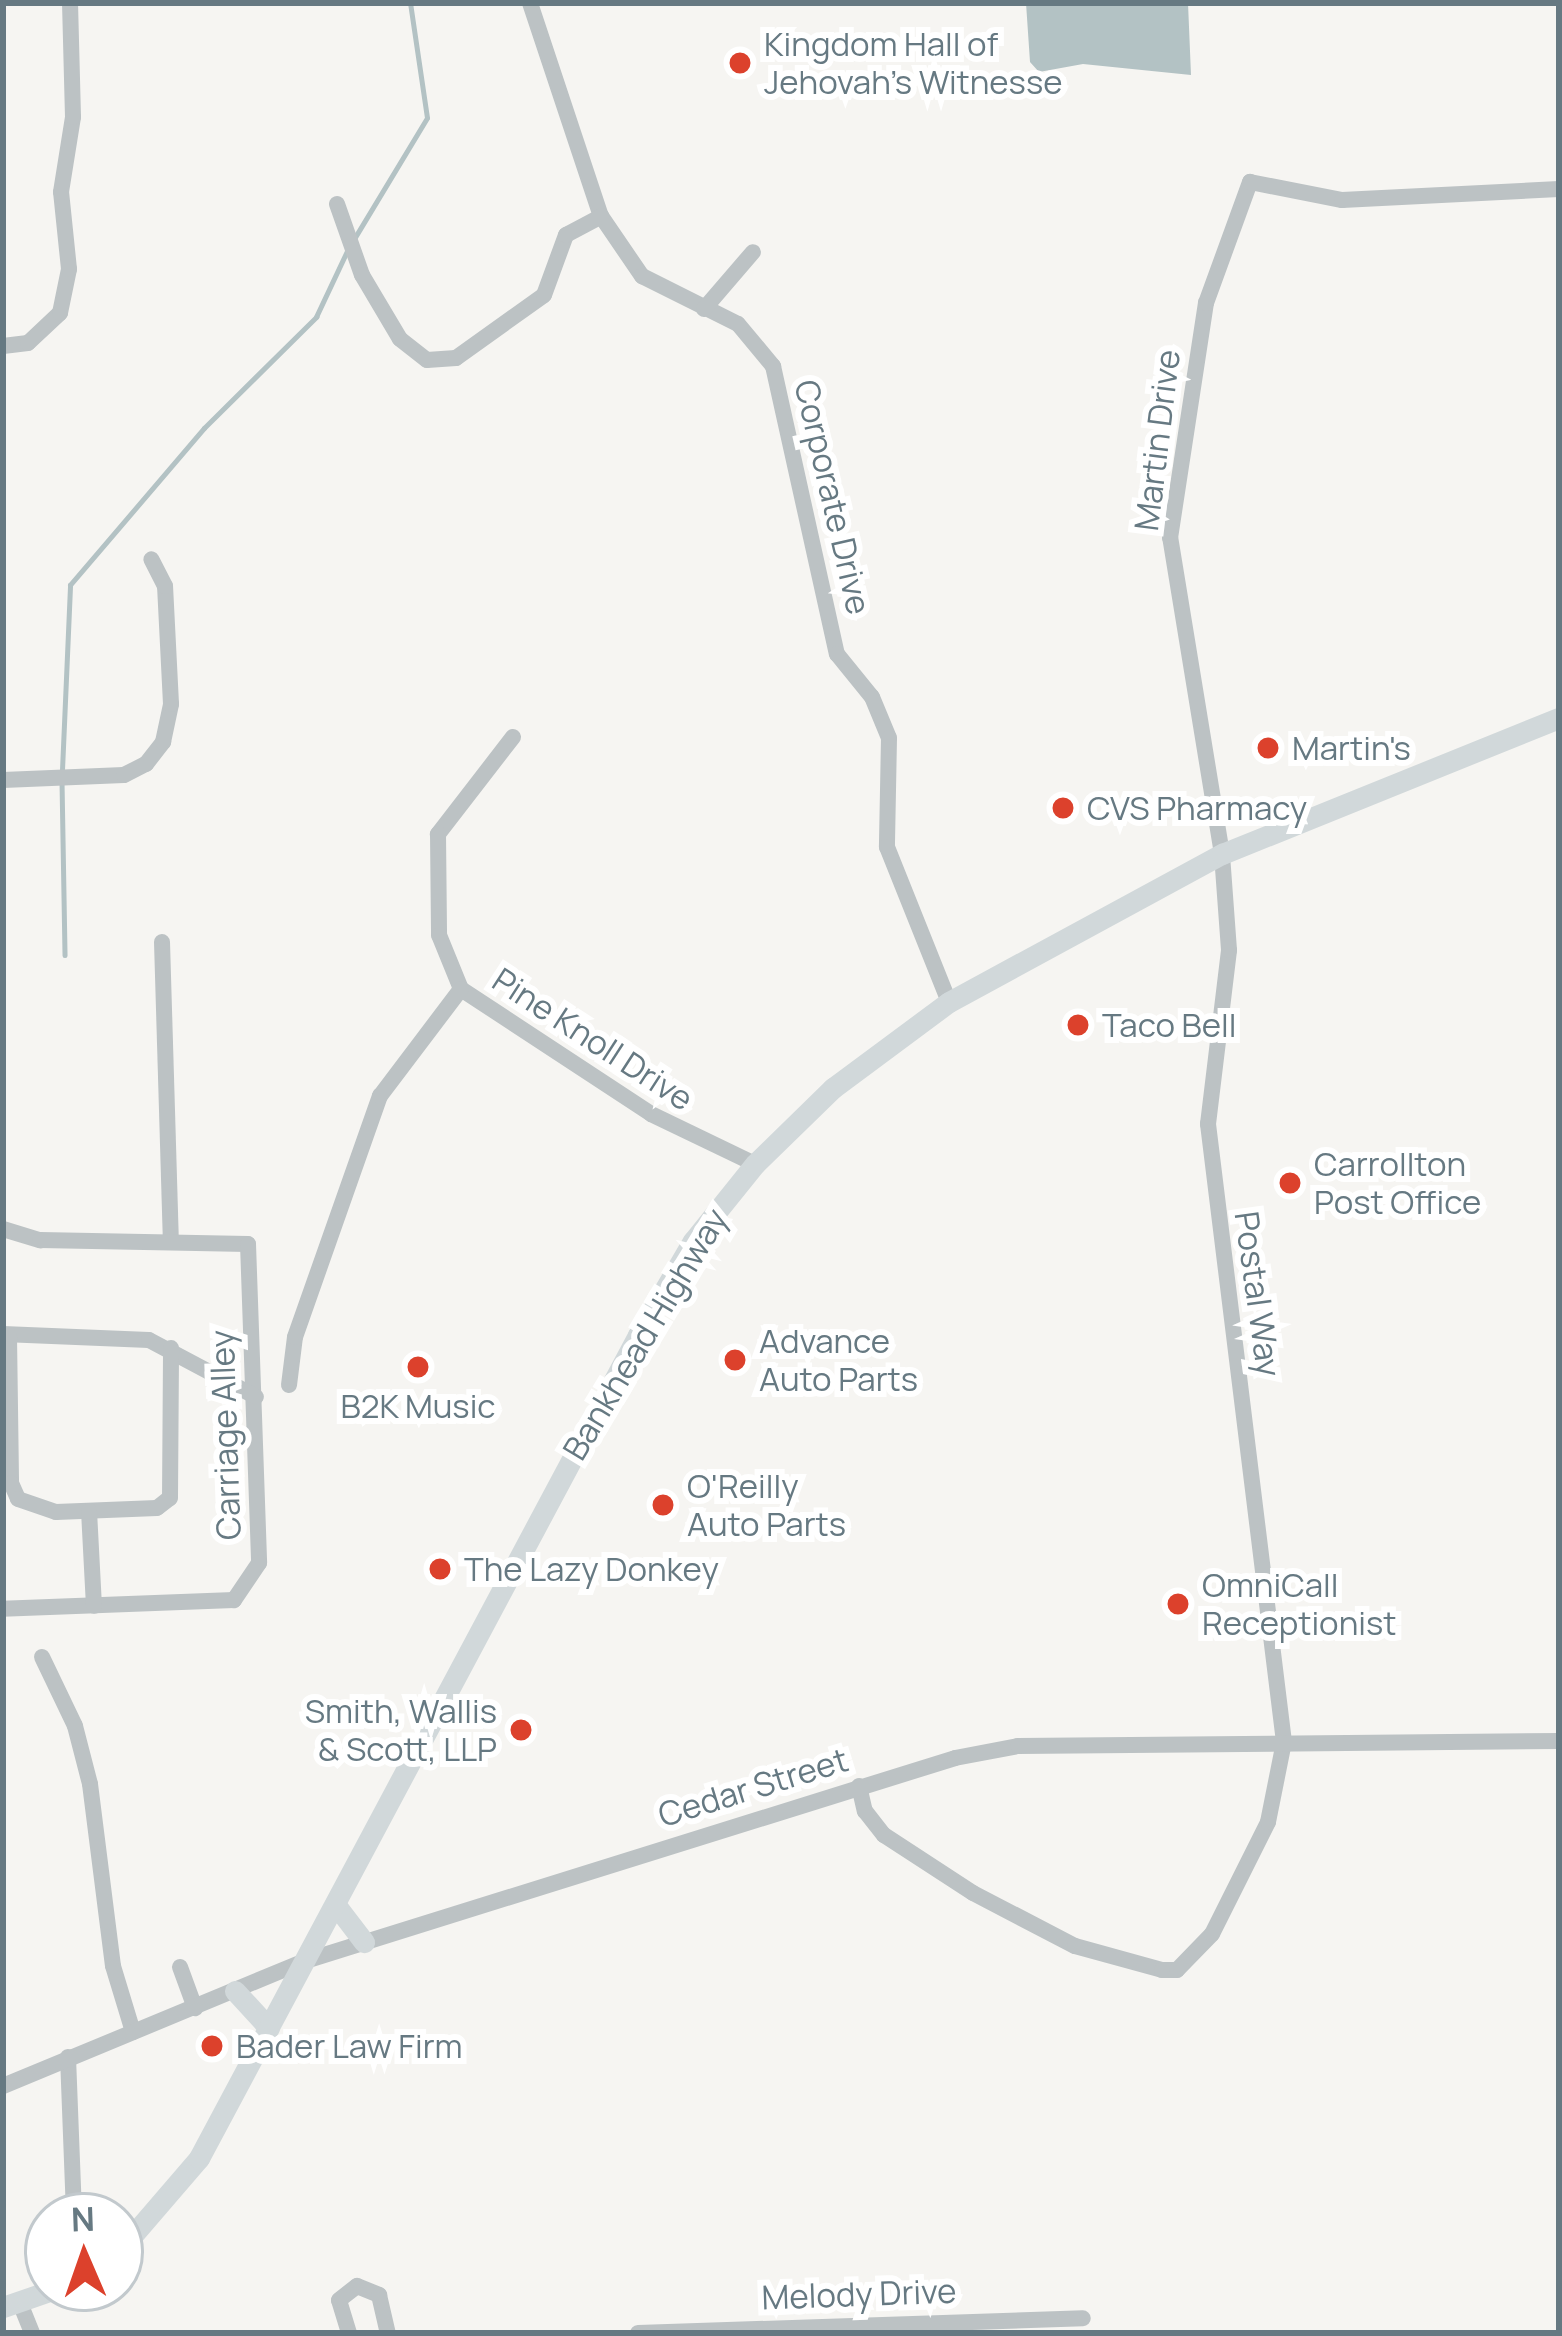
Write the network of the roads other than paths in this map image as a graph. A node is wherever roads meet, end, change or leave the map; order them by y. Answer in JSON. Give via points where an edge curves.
{"nodes":[{"id":1,"x":70,"y":3,"type":"edge"},
{"id":2,"x":530,"y":3,"type":"edge"},
{"id":3,"x":1559,"y":189,"type":"edge"},
{"id":4,"x":338,"y":204,"type":"dead end"},
{"id":5,"x":601,"y":217,"type":"junction"},
{"id":6,"x":753,"y":252,"type":"dead end"},
{"id":7,"x":704,"y":309,"type":"junction"},
{"id":8,"x":3,"y":346,"type":"edge"},
{"id":9,"x":151,"y":560,"type":"dead end"},
{"id":10,"x":1559,"y":718,"type":"edge"},
{"id":11,"x":513,"y":737,"type":"dead end"},
{"id":12,"x":3,"y":780,"type":"edge"},
{"id":13,"x":1222,"y":854,"type":"junction"},
{"id":14,"x":162,"y":942,"type":"dead end"},
{"id":15,"x":461,"y":989,"type":"junction"},
{"id":16,"x":949,"y":1002,"type":"junction"},
{"id":17,"x":755,"y":1164,"type":"junction"},
{"id":18,"x":3,"y":1229,"type":"edge"},
{"id":19,"x":171,"y":1242,"type":"junction"},
{"id":20,"x":6,"y":1335,"type":"edge"},
{"id":21,"x":171,"y":1348,"type":"junction"},
{"id":22,"x":289,"y":1376,"type":"dead end"},
{"id":23,"x":256,"y":1397,"type":"junction"},
{"id":24,"x":88,"y":1511,"type":"junction"},
{"id":25,"x":94,"y":1606,"type":"junction"},
{"id":26,"x":3,"y":1609,"type":"edge"},
{"id":27,"x":42,"y":1657,"type":"dead end"},
{"id":28,"x":1559,"y":1741,"type":"edge"},
{"id":29,"x":1284,"y":1742,"type":"junction"},
{"id":30,"x":859,"y":1786,"type":"junction"},
{"id":31,"x":335,"y":1904,"type":"junction"},
{"id":32,"x":364,"y":1942,"type":"junction"},
{"id":33,"x":305,"y":1961,"type":"junction"},
{"id":34,"x":180,"y":1967,"type":"dead end"},
{"id":35,"x":235,"y":1991,"type":"junction"},
{"id":36,"x":195,"y":2008,"type":"junction"},
{"id":37,"x":269,"y":2028,"type":"junction"},
{"id":38,"x":134,"y":2032,"type":"junction"},
{"id":39,"x":68,"y":2057,"type":"junction"},
{"id":40,"x":3,"y":2086,"type":"edge"},
{"id":41,"x":73,"y":2192,"type":"edge"},
{"id":42,"x":144,"y":2222,"type":"edge"},
{"id":43,"x":11,"y":2305,"type":"edge"},
{"id":44,"x":1082,"y":2318,"type":"dead end"},
{"id":45,"x":32,"y":2333,"type":"edge"},
{"id":46,"x":349,"y":2333,"type":"edge"},
{"id":47,"x":388,"y":2333,"type":"edge"},
{"id":48,"x":638,"y":2333,"type":"edge"}],
"edges":[{"from":1,"to":8,"type":"street","via":[[65,291],[60,313],[28,343]]},
{"from":2,"to":5,"type":"street","name":"Corporate Drive"},
{"from":3,"to":13,"type":"street","name":"Martin Drive","via":[[1342,200],[1250,182],[1206,302],[1170,538]]},
{"from":4,"to":5,"type":"street","via":[[362,275],[400,339],[428,360],[456,358],[544,296],[566,235]]},
{"from":5,"to":7,"type":"street","name":"Corporate Drive","via":[[642,276]]},
{"from":6,"to":7,"type":"street"},
{"from":7,"to":16,"type":"street","name":"Corporate Drive","via":[[748,331],[773,366],[837,654],[872,697],[889,738],[887,847]]},
{"from":9,"to":12,"type":"street","via":[[165,586],[171,704],[163,742],[124,775]]},
{"from":10,"to":13,"type":"main road","name":"Bankhead Highway"},
{"from":11,"to":15,"type":"street","name":"Pine Knoll Drive","via":[[438,834],[439,934]]},
{"from":13,"to":16,"type":"main road","name":"Bankhead Highway"},
{"from":13,"to":29,"type":"street","name":"Postal Way","via":[[1229,950],[1208,1124]]},
{"from":14,"to":19,"type":"street"},
{"from":15,"to":17,"type":"street","name":"Pine Knoll Drive","via":[[679,1131]]},
{"from":15,"to":22,"type":"street","via":[[380,1096]]},
{"from":16,"to":17,"type":"main road","name":"Bankhead Highway","via":[[833,1088]]},
{"from":17,"to":31,"type":"main road","name":"Bankhead Highway","via":[[693,1241],[643,1325]]},
{"from":18,"to":19,"type":"street","via":[[40,1240]]},
{"from":19,"to":23,"type":"street","name":"Carriage Alley","via":[[248,1244]]},
{"from":20,"to":21,"type":"street","via":[[114,1335]]},
{"from":20,"to":24,"type":"street","via":[[18,1499],[33,1509]]},
{"from":21,"to":23,"type":"street"},
{"from":21,"to":24,"type":"street","via":[[170,1498],[158,1508]]},
{"from":23,"to":25,"type":"street","name":"Carriage Alley","via":[[259,1563],[248,1587],[234,1600],[185,1607]]},
{"from":24,"to":25,"type":"street"},
{"from":25,"to":26,"type":"street","name":"Carriage Alley"},
{"from":27,"to":38,"type":"street","via":[[75,1726],[90,1784],[113,1966]]},
{"from":28,"to":29,"type":"street","name":"Cedar Street"},
{"from":29,"to":30,"type":"street","name":"Cedar Street","via":[[1018,1746]]},
{"from":29,"to":30,"type":"street","via":[[1256,1847],[1212,1934],[1177,1970],[1075,1946],[973,1893],[884,1835],[865,1811]]},
{"from":30,"to":32,"type":"street","name":"Cedar Street"},
{"from":31,"to":32,"type":"main road"},
{"from":31,"to":33,"type":"main road","name":"Bankhead Highway"},
{"from":32,"to":33,"type":"street","name":"Cedar Street"},
{"from":33,"to":35,"type":"street","name":"Cedar Street"},
{"from":33,"to":37,"type":"main road","name":"Bankhead Highway"},
{"from":34,"to":36,"type":"street"},
{"from":35,"to":36,"type":"street","name":"Cedar Street"},
{"from":35,"to":37,"type":"main road"},
{"from":36,"to":38,"type":"street","name":"Cedar Street"},
{"from":37,"to":42,"type":"main road","name":"Bankhead Highway","via":[[200,2158]]},
{"from":38,"to":39,"type":"street","name":"Cedar Street"},
{"from":39,"to":40,"type":"street","name":"Cedar Street"},
{"from":39,"to":41,"type":"street"},
{"from":43,"to":45,"type":"street"},
{"from":44,"to":48,"type":"street","name":"Melody Drive"},
{"from":46,"to":47,"type":"street","via":[[339,2300],[357,2286],[370,2287],[388,2308]]}]}
